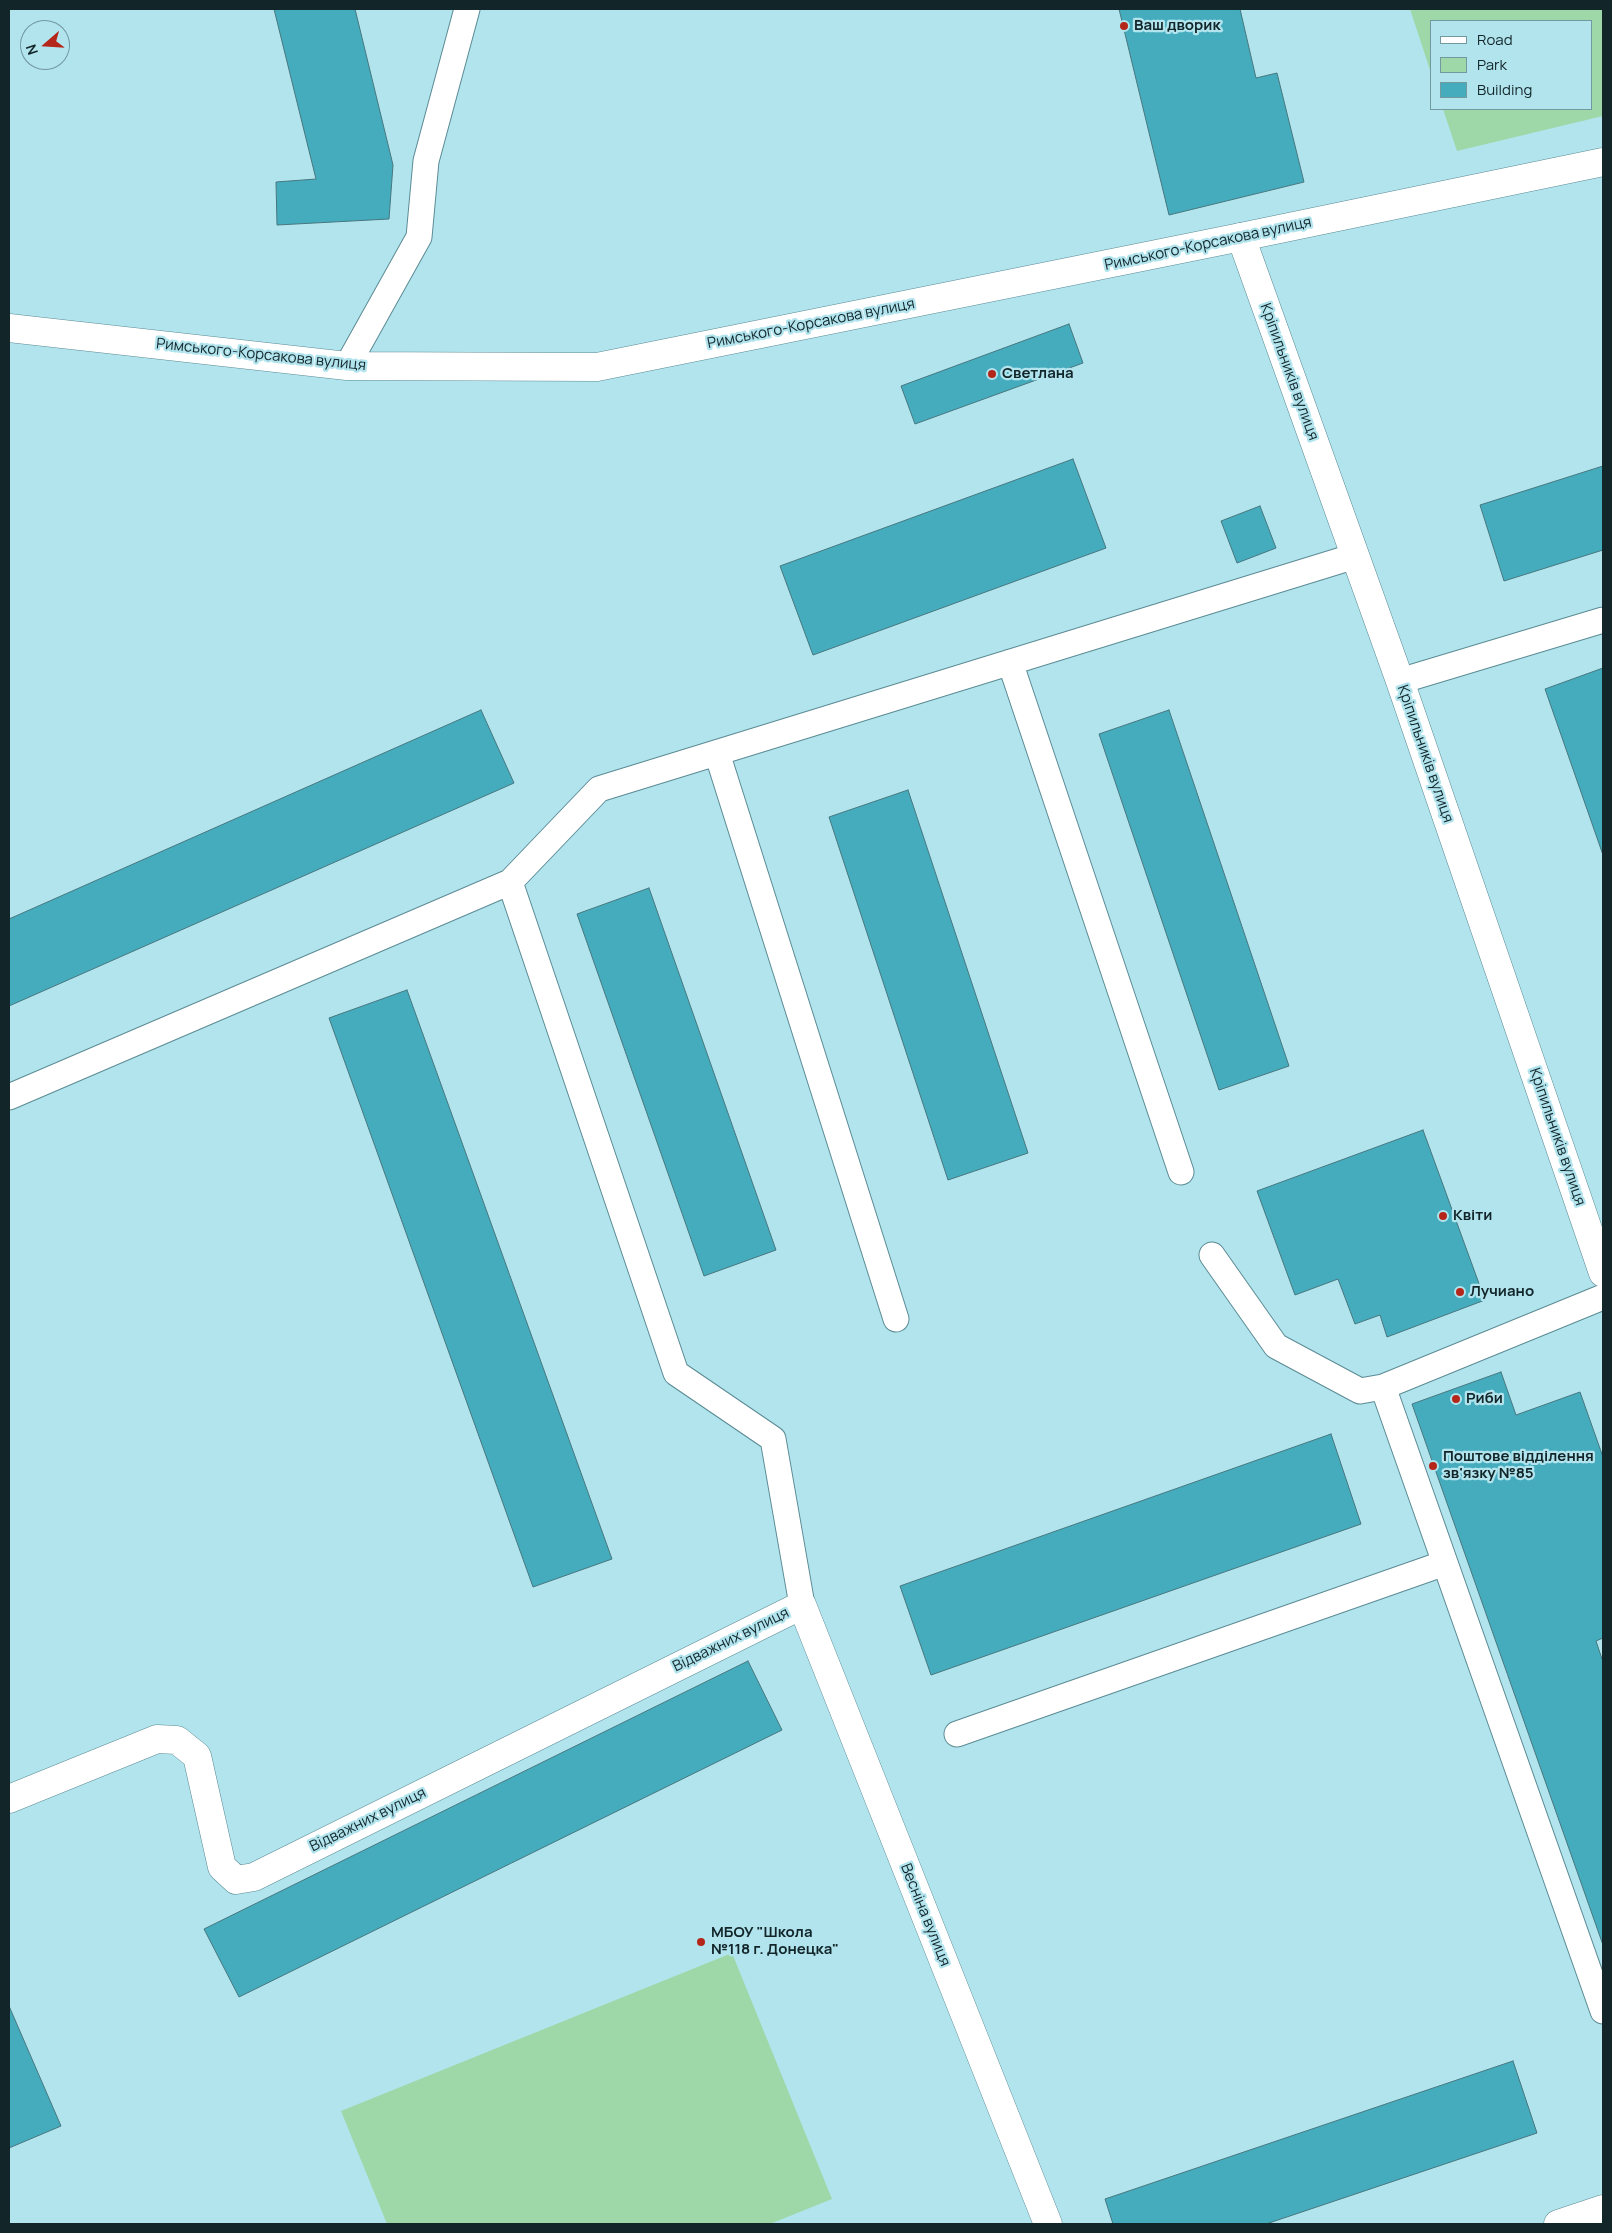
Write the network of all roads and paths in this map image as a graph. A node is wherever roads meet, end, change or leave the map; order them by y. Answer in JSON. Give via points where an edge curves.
{"nodes":[{"id":1,"x":467,"y":9,"type":"edge"},
{"id":2,"x":1603,"y":162,"type":"edge"},
{"id":3,"x":1241,"y":237,"type":"junction"},
{"id":4,"x":9,"y":328,"type":"edge"},
{"id":5,"x":347,"y":366,"type":"junction"},
{"id":6,"x":1355,"y":556,"type":"junction"},
{"id":7,"x":1603,"y":620,"type":"edge"},
{"id":8,"x":1010,"y":662,"type":"junction"},
{"id":9,"x":1400,"y":681,"type":"junction"},
{"id":10,"x":717,"y":753,"type":"junction"},
{"id":11,"x":510,"y":882,"type":"junction"},
{"id":12,"x":9,"y":1097,"type":"edge"},
{"id":13,"x":1181,"y":1172,"type":"dead end"},
{"id":14,"x":1212,"y":1255,"type":"dead end"},
{"id":15,"x":1603,"y":1272,"type":"edge"},
{"id":16,"x":1603,"y":1297,"type":"edge"},
{"id":17,"x":896,"y":1319,"type":"dead end"},
{"id":18,"x":1383,"y":1386,"type":"junction"},
{"id":19,"x":1445,"y":1563,"type":"junction"},
{"id":20,"x":802,"y":1605,"type":"junction"},
{"id":21,"x":957,"y":1734,"type":"dead end"},
{"id":22,"x":9,"y":1799,"type":"edge"},
{"id":23,"x":1603,"y":2011,"type":"edge"},
{"id":24,"x":1603,"y":2208,"type":"edge"},
{"id":25,"x":1048,"y":2224,"type":"edge"},
{"id":26,"x":1558,"y":2224,"type":"edge"}],
"edges":[{"from":1,"to":5,"type":"lane","via":[[426,161],[419,237]]},
{"from":2,"to":3,"type":"street","name":"Римського-Корсакова вулиця"},
{"from":3,"to":5,"type":"street","name":"Римського-Корсакова вулиця","via":[[597,367]]},
{"from":3,"to":6,"type":"street","name":"Кріпильників вулиця"},
{"from":4,"to":5,"type":"street","name":"Римського-Корсакова вулиця"},
{"from":6,"to":8,"type":"lane"},
{"from":6,"to":9,"type":"street","name":"Кріпильників вулиця"},
{"from":7,"to":9,"type":"lane"},
{"from":8,"to":10,"type":"lane"},
{"from":8,"to":13,"type":"lane"},
{"from":9,"to":15,"type":"street","name":"Кріпильників вулиця"},
{"from":10,"to":11,"type":"lane","via":[[599,789]]},
{"from":10,"to":17,"type":"lane"},
{"from":11,"to":12,"type":"lane"},
{"from":11,"to":20,"type":"lane","via":[[676,1373],[773,1439]]},
{"from":14,"to":18,"type":"lane","via":[[1276,1346],[1360,1391]]},
{"from":16,"to":18,"type":"lane"},
{"from":18,"to":19,"type":"lane"},
{"from":19,"to":21,"type":"lane"},
{"from":19,"to":23,"type":"lane"},
{"from":20,"to":22,"type":"street","name":"Відважних вулиця","via":[[254,1877],[236,1880],[222,1867],[196,1756],[177,1740],[157,1739]]},
{"from":20,"to":25,"type":"street","name":"Весніна вулиця"},
{"from":24,"to":26,"type":"street"}]}
